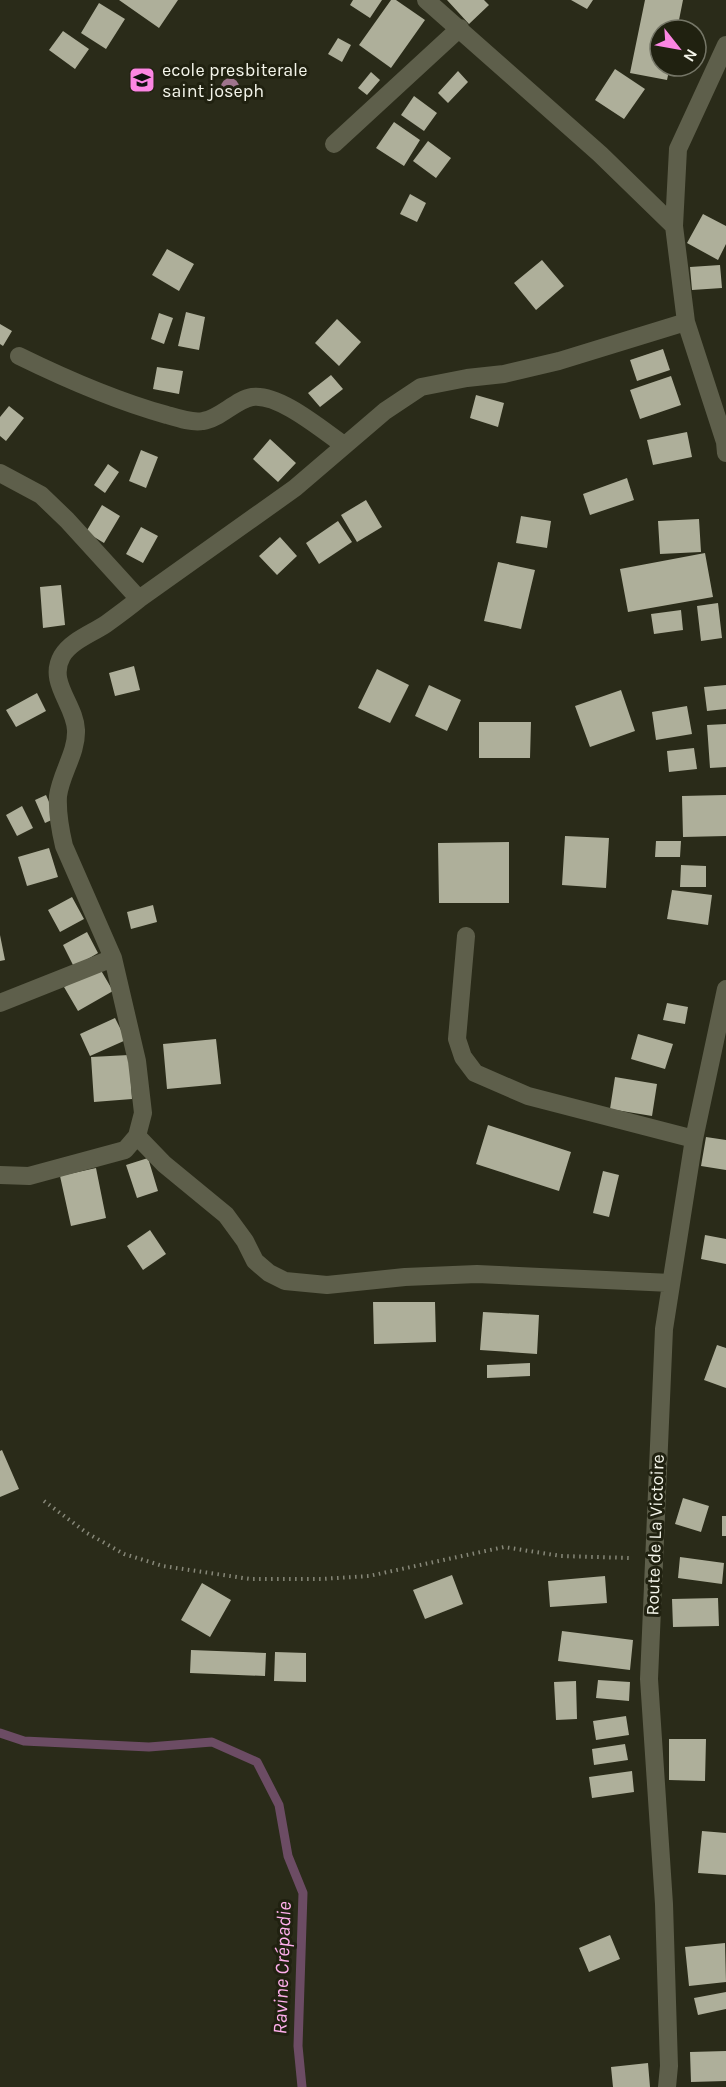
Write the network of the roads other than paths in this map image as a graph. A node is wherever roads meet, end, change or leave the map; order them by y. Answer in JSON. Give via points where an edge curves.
{"nodes":[{"id":1,"x":426,"y":0,"type":"edge"},
{"id":2,"x":460,"y":28,"type":"junction"},
{"id":3,"x":726,"y":45,"type":"edge"},
{"id":4,"x":722,"y":65,"type":"edge"},
{"id":5,"x":334,"y":144,"type":"dead end"},
{"id":6,"x":674,"y":226,"type":"junction"},
{"id":7,"x":686,"y":322,"type":"junction"},
{"id":8,"x":19,"y":356,"type":"dead end"},
{"id":9,"x":344,"y":445,"type":"junction"},
{"id":10,"x":726,"y":453,"type":"edge"},
{"id":11,"x":0,"y":472,"type":"edge"},
{"id":12,"x":138,"y":599,"type":"junction"},
{"id":13,"x":466,"y":936,"type":"dead end"},
{"id":14,"x":113,"y":958,"type":"junction"},
{"id":15,"x":726,"y":989,"type":"edge"},
{"id":16,"x":0,"y":1002,"type":"edge"},
{"id":17,"x":138,"y":1136,"type":"junction"},
{"id":18,"x":694,"y":1139,"type":"junction"},
{"id":19,"x":0,"y":1175,"type":"edge"},
{"id":20,"x":671,"y":1283,"type":"junction"},
{"id":21,"x":667,"y":2087,"type":"edge"}],
"edges":[{"from":1,"to":2,"type":"street"},
{"from":2,"to":5,"type":"street"},
{"from":2,"to":6,"type":"street"},
{"from":3,"to":4,"type":"street"},
{"from":4,"to":6,"type":"street","via":[[678,149]]},
{"from":6,"to":7,"type":"street"},
{"from":7,"to":9,"type":"street","via":[[537,366],[421,387]]},
{"from":7,"to":10,"type":"street"},
{"from":8,"to":9,"type":"street","via":[[63,378],[180,419],[203,421],[251,397],[268,398]]},
{"from":9,"to":12,"type":"street","via":[[295,488]]},
{"from":11,"to":12,"type":"street","via":[[41,495]]},
{"from":12,"to":14,"type":"street","via":[[72,645],[58,665],[57,680],[76,730],[58,794],[60,828],[64,846]]},
{"from":13,"to":18,"type":"street","via":[[457,1039],[463,1057],[476,1073],[528,1096]]},
{"from":14,"to":16,"type":"street"},
{"from":14,"to":17,"type":"street","via":[[137,1061],[143,1113]]},
{"from":15,"to":18,"type":"street","name":"Route de La Victoire"},
{"from":17,"to":19,"type":"street","via":[[125,1150],[29,1176]]},
{"from":17,"to":20,"type":"street","via":[[164,1164],[226,1215],[255,1261],[285,1281],[327,1285],[477,1274]]},
{"from":18,"to":20,"type":"street","name":"Route de La Victoire"},
{"from":20,"to":21,"type":"street","name":"Route de La Victoire","via":[[664,1329],[649,1679],[664,1904]]}]}
